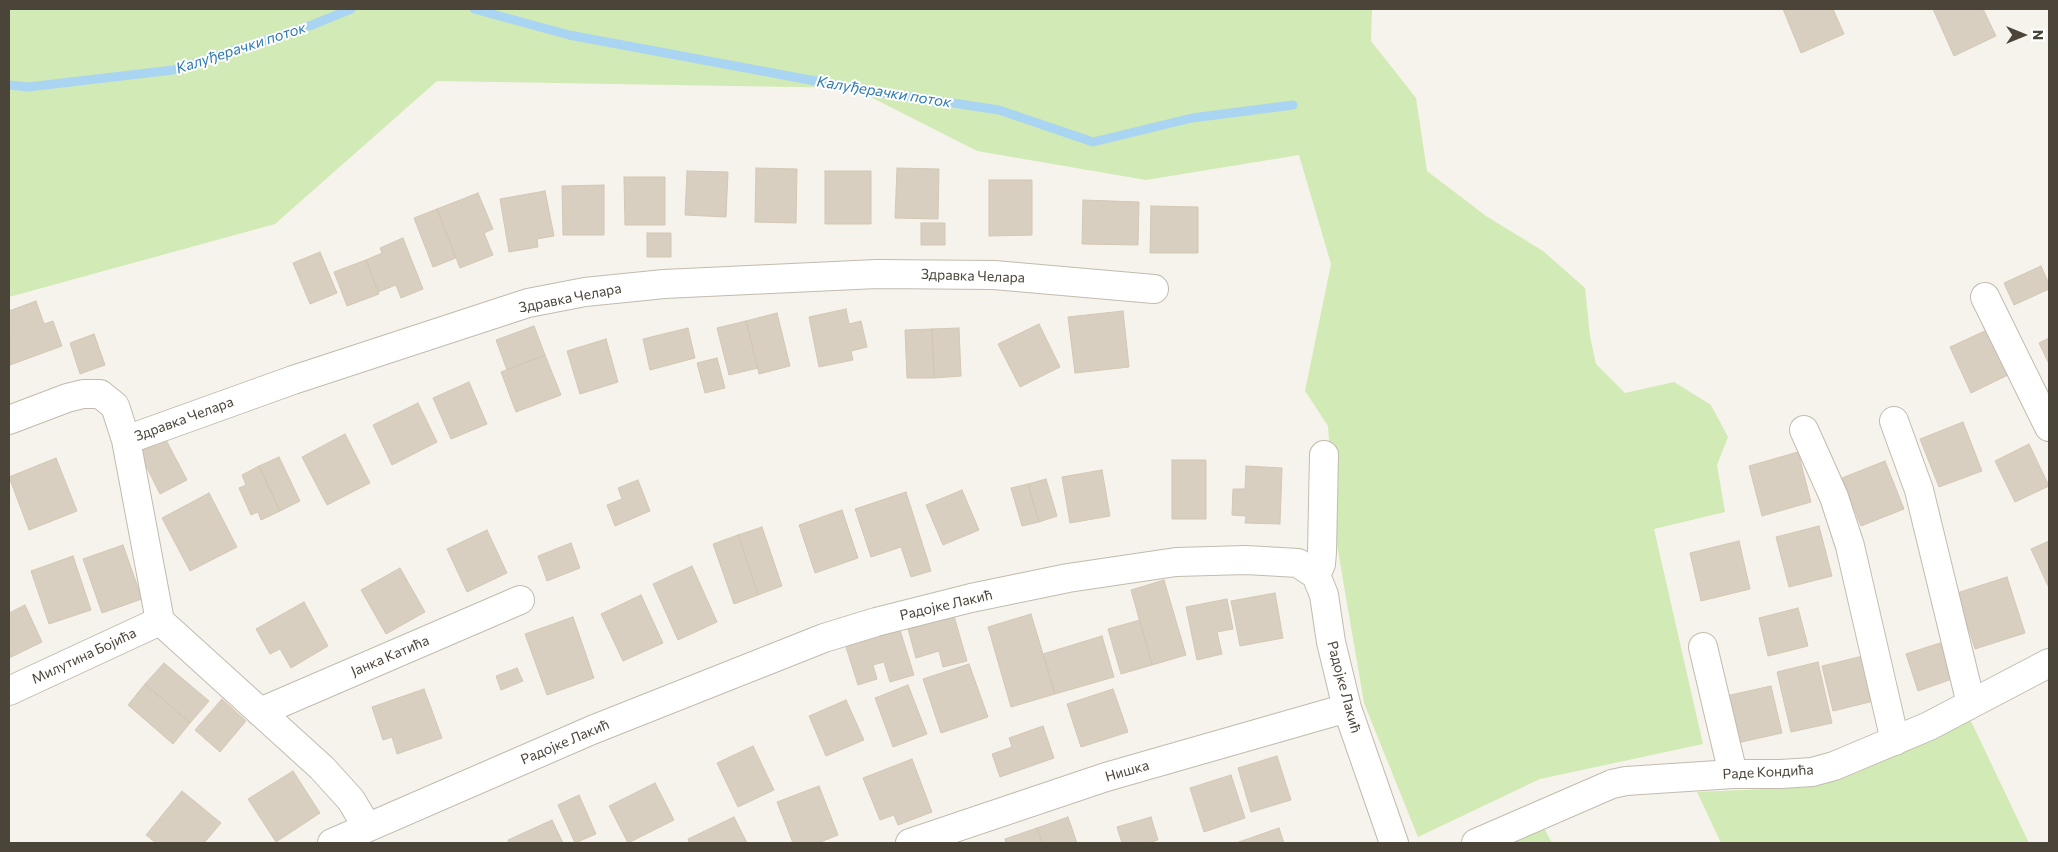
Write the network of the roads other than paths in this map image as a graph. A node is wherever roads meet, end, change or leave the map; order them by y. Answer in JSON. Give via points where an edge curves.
{"nodes":[{"id":1,"x":1154,"y":289,"type":"dead end"},
{"id":2,"x":1985,"y":297,"type":"dead end"},
{"id":3,"x":9,"y":420,"type":"edge"},
{"id":4,"x":1894,"y":421,"type":"dead end"},
{"id":5,"x":2049,"y":427,"type":"edge"},
{"id":6,"x":1804,"y":430,"type":"dead end"},
{"id":7,"x":126,"y":440,"type":"junction"},
{"id":8,"x":1324,"y":455,"type":"dead end"},
{"id":9,"x":1316,"y":575,"type":"junction"},
{"id":10,"x":520,"y":600,"type":"dead end"},
{"id":11,"x":160,"y":621,"type":"junction"},
{"id":12,"x":1703,"y":648,"type":"dead end"},
{"id":13,"x":2049,"y":663,"type":"edge"},
{"id":14,"x":9,"y":691,"type":"edge"},
{"id":15,"x":1971,"y":704,"type":"junction"},
{"id":16,"x":1347,"y":708,"type":"junction"},
{"id":17,"x":260,"y":712,"type":"junction"},
{"id":18,"x":1895,"y":741,"type":"junction"},
{"id":19,"x":1733,"y":774,"type":"junction"},
{"id":20,"x":368,"y":827,"type":"junction"},
{"id":21,"x":332,"y":843,"type":"edge"},
{"id":22,"x":910,"y":843,"type":"edge"},
{"id":23,"x":1394,"y":843,"type":"edge"},
{"id":24,"x":1476,"y":843,"type":"edge"}],
"edges":[{"from":1,"to":7,"type":"street","name":"Здравка Челара","via":[[994,275],[877,274],[674,283],[585,292],[528,303],[293,380]]},
{"from":2,"to":5,"type":"street"},
{"from":3,"to":7,"type":"street","name":"Здравка Челара","via":[[67,398],[100,394],[115,406]]},
{"from":4,"to":15,"type":"street","via":[[1920,490]]},
{"from":6,"to":18,"type":"street","via":[[1834,497],[1850,546]]},
{"from":7,"to":11,"type":"street"},
{"from":8,"to":9,"type":"street","via":[[1322,552]]},
{"from":9,"to":16,"type":"street","name":"Радојке Лакић","via":[[1324,595],[1331,642]]},
{"from":9,"to":20,"type":"street","name":"Радојке Лакић","via":[[1298,563],[1246,560],[1176,562],[1068,578],[876,622],[824,638],[592,730]]},
{"from":10,"to":17,"type":"street","name":"Јанка Катића"},
{"from":11,"to":14,"type":"street","name":"Милутина Бојића"},
{"from":11,"to":17,"type":"street"},
{"from":12,"to":19,"type":"street"},
{"from":13,"to":15,"type":"street","name":"Раде Кондића"},
{"from":15,"to":18,"type":"street","name":"Раде Кондића"},
{"from":16,"to":22,"type":"street","name":"Нишка","via":[[1106,777]]},
{"from":16,"to":23,"type":"street","name":"Радојке Лакић"},
{"from":17,"to":20,"type":"street","via":[[322,768],[351,800]]},
{"from":18,"to":19,"type":"street","name":"Раде Кондића","via":[[1812,772]]},
{"from":19,"to":24,"type":"street","name":"Раде Кондића","via":[[1642,779],[1612,784]]},
{"from":20,"to":21,"type":"street","name":"Радојке Лакић"}]}
